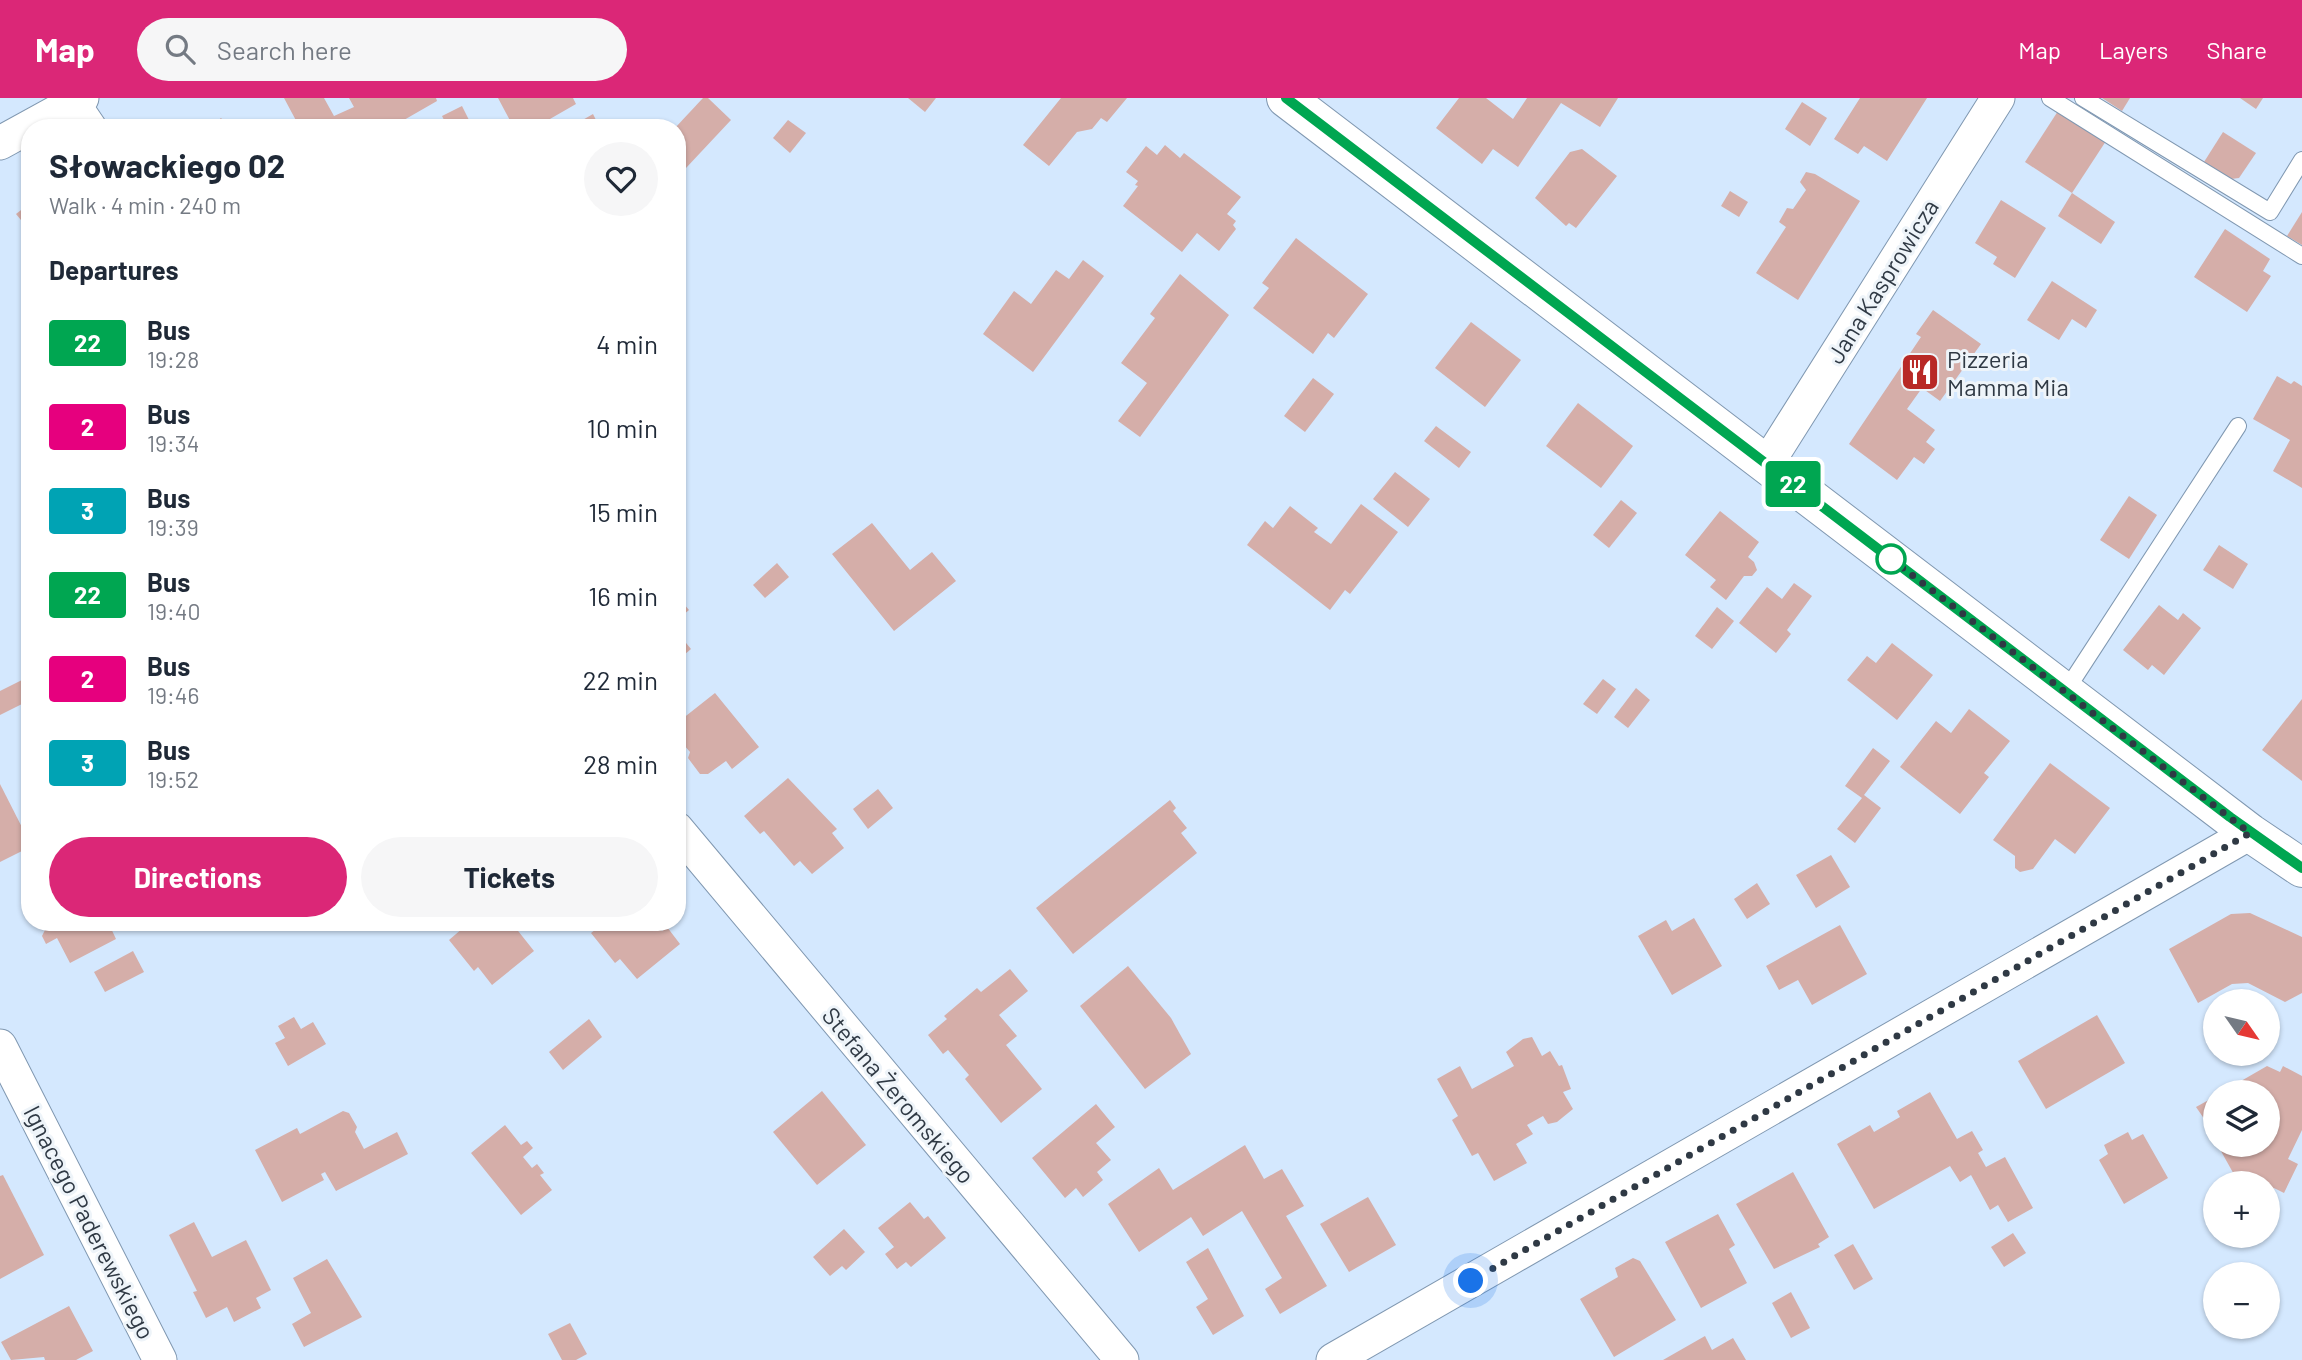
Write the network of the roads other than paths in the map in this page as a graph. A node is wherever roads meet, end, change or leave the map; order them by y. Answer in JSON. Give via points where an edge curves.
{"nodes":[{"id":1,"x":1286,"y":98,"type":"edge"},
{"id":2,"x":1998,"y":98,"type":"edge"},
{"id":3,"x":2050,"y":98,"type":"edge"},
{"id":4,"x":2083,"y":98,"type":"edge"},
{"id":5,"x":82,"y":109,"type":"edge"},
{"id":6,"x":58,"y":119,"type":"edge"},
{"id":7,"x":21,"y":134,"type":"edge"},
{"id":8,"x":0,"y":143,"type":"edge"},
{"id":9,"x":2302,"y":160,"type":"edge"},
{"id":10,"x":2302,"y":256,"type":"edge"},
{"id":11,"x":2238,"y":426,"type":"dead end"},
{"id":12,"x":1767,"y":464,"type":"junction"},
{"id":13,"x":2065,"y":692,"type":"junction"},
{"id":14,"x":2250,"y":833,"type":"junction"},
{"id":15,"x":686,"y":840,"type":"edge"},
{"id":16,"x":2302,"y":868,"type":"edge"},
{"id":17,"x":0,"y":1046,"type":"edge"},
{"id":18,"x":160,"y":1360,"type":"edge"},
{"id":19,"x":1122,"y":1360,"type":"edge"},
{"id":20,"x":1333,"y":1360,"type":"edge"}],
"edges":[{"from":1,"to":12,"type":"street"},
{"from":2,"to":12,"type":"street","name":"Jana Kasprowicza"},
{"from":3,"to":10,"type":"lane"},
{"from":4,"to":9,"type":"lane","via":[[2270,212]]},
{"from":5,"to":6,"type":"street"},
{"from":7,"to":8,"type":"street"},
{"from":11,"to":13,"type":"lane"},
{"from":12,"to":13,"type":"street"},
{"from":13,"to":14,"type":"street"},
{"from":14,"to":16,"type":"street"},
{"from":14,"to":20,"type":"street"},
{"from":15,"to":19,"type":"street","name":"Stefana Żeromskiego"},
{"from":17,"to":18,"type":"street","name":"Ignacego Paderewskiego"}]}
